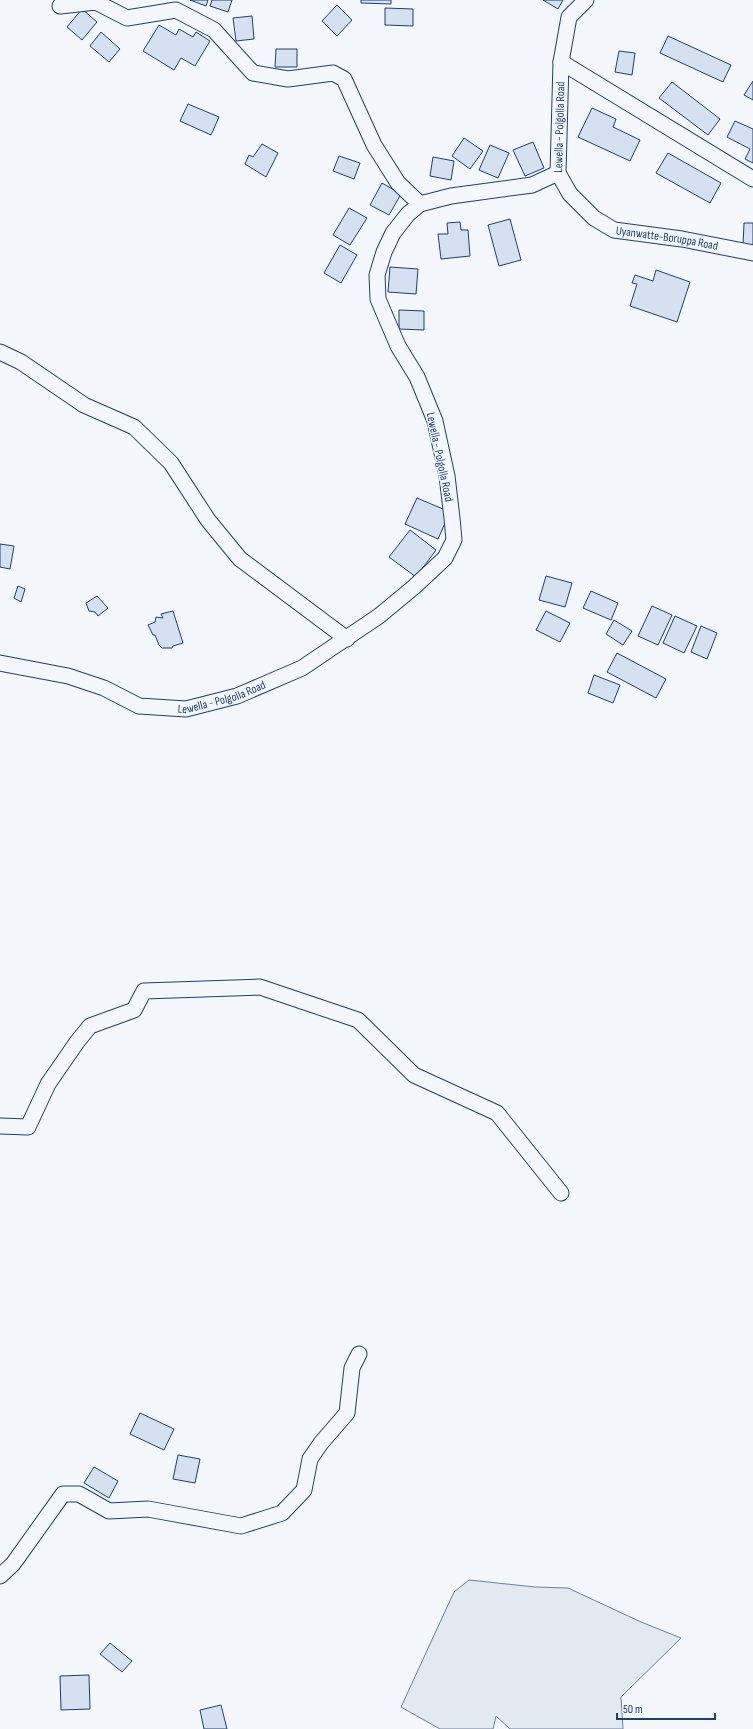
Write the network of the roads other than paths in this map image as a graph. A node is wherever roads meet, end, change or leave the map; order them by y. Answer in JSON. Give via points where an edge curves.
{"nodes":[{"id":1,"x":586,"y":0,"type":"edge"},
{"id":2,"x":60,"y":6,"type":"dead end"},
{"id":3,"x":561,"y":62,"type":"junction"},
{"id":4,"x":558,"y":173,"type":"junction"},
{"id":5,"x":753,"y":179,"type":"edge"},
{"id":6,"x":420,"y":204,"type":"junction"},
{"id":7,"x":753,"y":253,"type":"edge"},
{"id":8,"x":0,"y":352,"type":"edge"},
{"id":9,"x":347,"y":638,"type":"junction"},
{"id":10,"x":0,"y":663,"type":"edge"},
{"id":11,"x":0,"y":1126,"type":"edge"},
{"id":12,"x":561,"y":1193,"type":"dead end"},
{"id":13,"x":358,"y":1354,"type":"dead end"},
{"id":14,"x":0,"y":1576,"type":"edge"}],
"edges":[{"from":1,"to":3,"type":"street","name":"Lewella - Polgolla Road","via":[[569,17]]},
{"from":2,"to":6,"type":"street","via":[[96,2],[127,18],[176,10],[214,30],[253,73],[288,79],[333,73],[344,79],[374,145],[398,183]]},
{"from":3,"to":4,"type":"street","name":"Lewella - Polgolla Road"},
{"from":3,"to":5,"type":"street"},
{"from":4,"to":6,"type":"street","name":"Lewella - Polgolla Road","via":[[532,185],[451,196]]},
{"from":4,"to":7,"type":"street","name":"Uyanwatte-Boruppa Road","via":[[570,194],[594,218],[614,230],[682,239]]},
{"from":6,"to":9,"type":"street","name":"Lewella - Polgolla Road","via":[[393,233],[384,252],[377,275],[378,299],[398,346],[417,377],[435,420],[447,476],[454,540],[445,558],[414,587]]},
{"from":8,"to":9,"type":"street","via":[[21,362],[84,405],[134,427],[171,463],[208,520],[240,559]]},
{"from":9,"to":10,"type":"street","name":"Lewella - Polgolla Road","via":[[302,668],[238,696],[186,709],[140,706],[104,688],[68,676]]},
{"from":11,"to":12,"type":"street","via":[[28,1127],[48,1084],[90,1026],[134,1010],[144,991],[260,987],[358,1020],[414,1075],[497,1113]]},
{"from":13,"to":14,"type":"street","via":[[352,1368],[347,1413],[320,1443],[310,1459],[304,1490],[282,1513],[242,1526],[148,1508],[109,1511],[79,1494],[63,1494],[13,1564]]}]}
